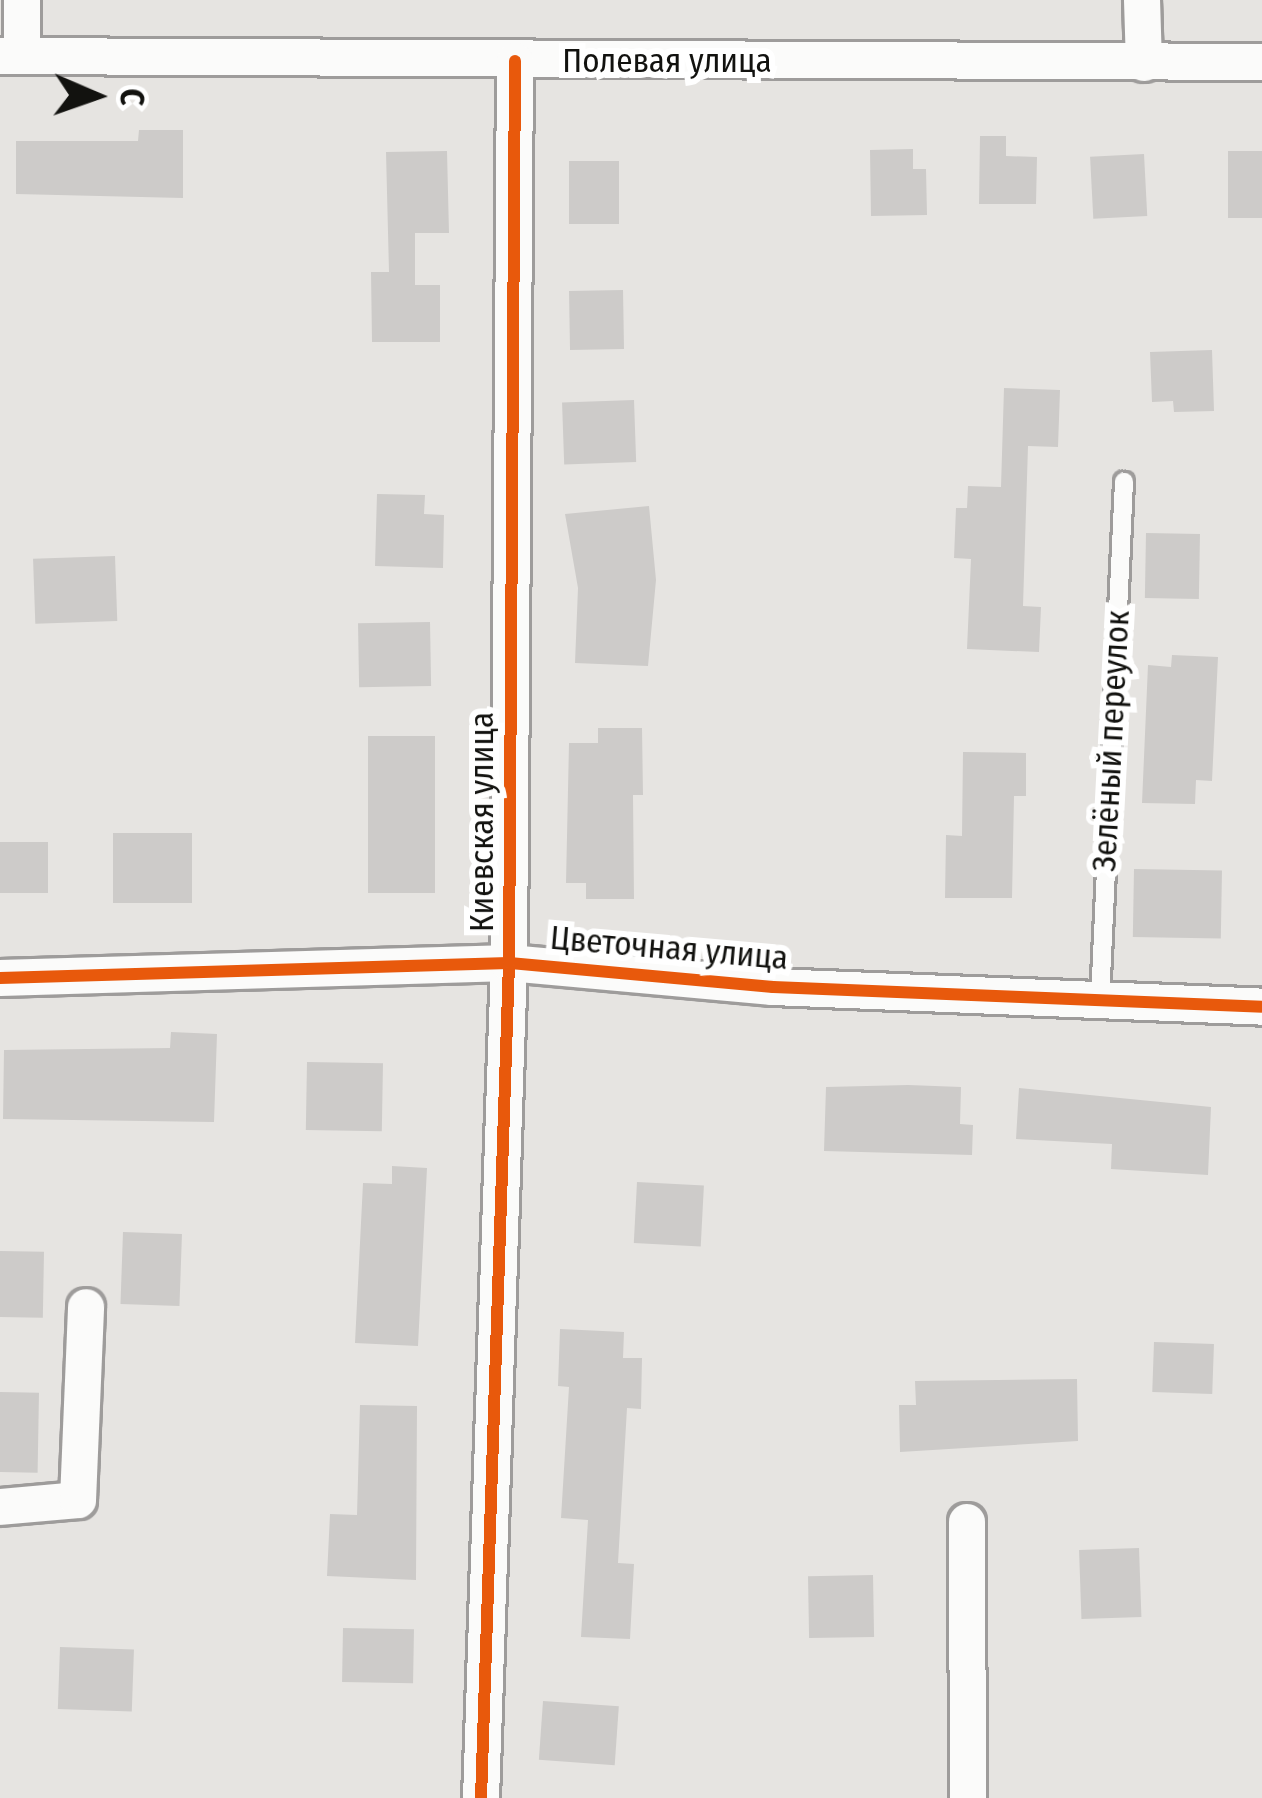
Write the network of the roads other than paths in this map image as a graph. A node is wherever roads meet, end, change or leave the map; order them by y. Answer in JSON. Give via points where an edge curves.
{"nodes":[{"id":1,"x":22,"y":0,"type":"edge"},
{"id":2,"x":1142,"y":0,"type":"edge"},
{"id":3,"x":11,"y":56,"type":"edge"},
{"id":4,"x":515,"y":61,"type":"junction"},
{"id":5,"x":1262,"y":62,"type":"edge"},
{"id":6,"x":1144,"y":63,"type":"junction"},
{"id":7,"x":1124,"y":482,"type":"dead end"},
{"id":8,"x":509,"y":963,"type":"junction"},
{"id":9,"x":0,"y":978,"type":"edge"},
{"id":10,"x":1100,"y":1000,"type":"junction"},
{"id":11,"x":1262,"y":1007,"type":"edge"},
{"id":12,"x":86,"y":1307,"type":"dead end"},
{"id":13,"x":0,"y":1507,"type":"edge"},
{"id":14,"x":967,"y":1522,"type":"dead end"},
{"id":15,"x":482,"y":1798,"type":"edge"},
{"id":16,"x":968,"y":1798,"type":"edge"}],
"edges":[{"from":1,"to":3,"type":"street"},
{"from":2,"to":6,"type":"street"},
{"from":3,"to":4,"type":"street","name":"Полевая улица"},
{"from":4,"to":6,"type":"street","name":"Полевая улица"},
{"from":4,"to":8,"type":"street","name":"Киевская улица"},
{"from":5,"to":6,"type":"street","name":"Полевая улица"},
{"from":7,"to":10,"type":"lane","name":"Зелёный переулок"},
{"from":8,"to":9,"type":"street","name":"Цветочная улица"},
{"from":8,"to":10,"type":"street","name":"Цветочная улица","via":[[773,987]]},
{"from":8,"to":15,"type":"street","name":"Киевская улица"},
{"from":10,"to":11,"type":"street","name":"Цветочная улица"},
{"from":12,"to":13,"type":"street","via":[[78,1499]]},
{"from":14,"to":16,"type":"street"}]}
